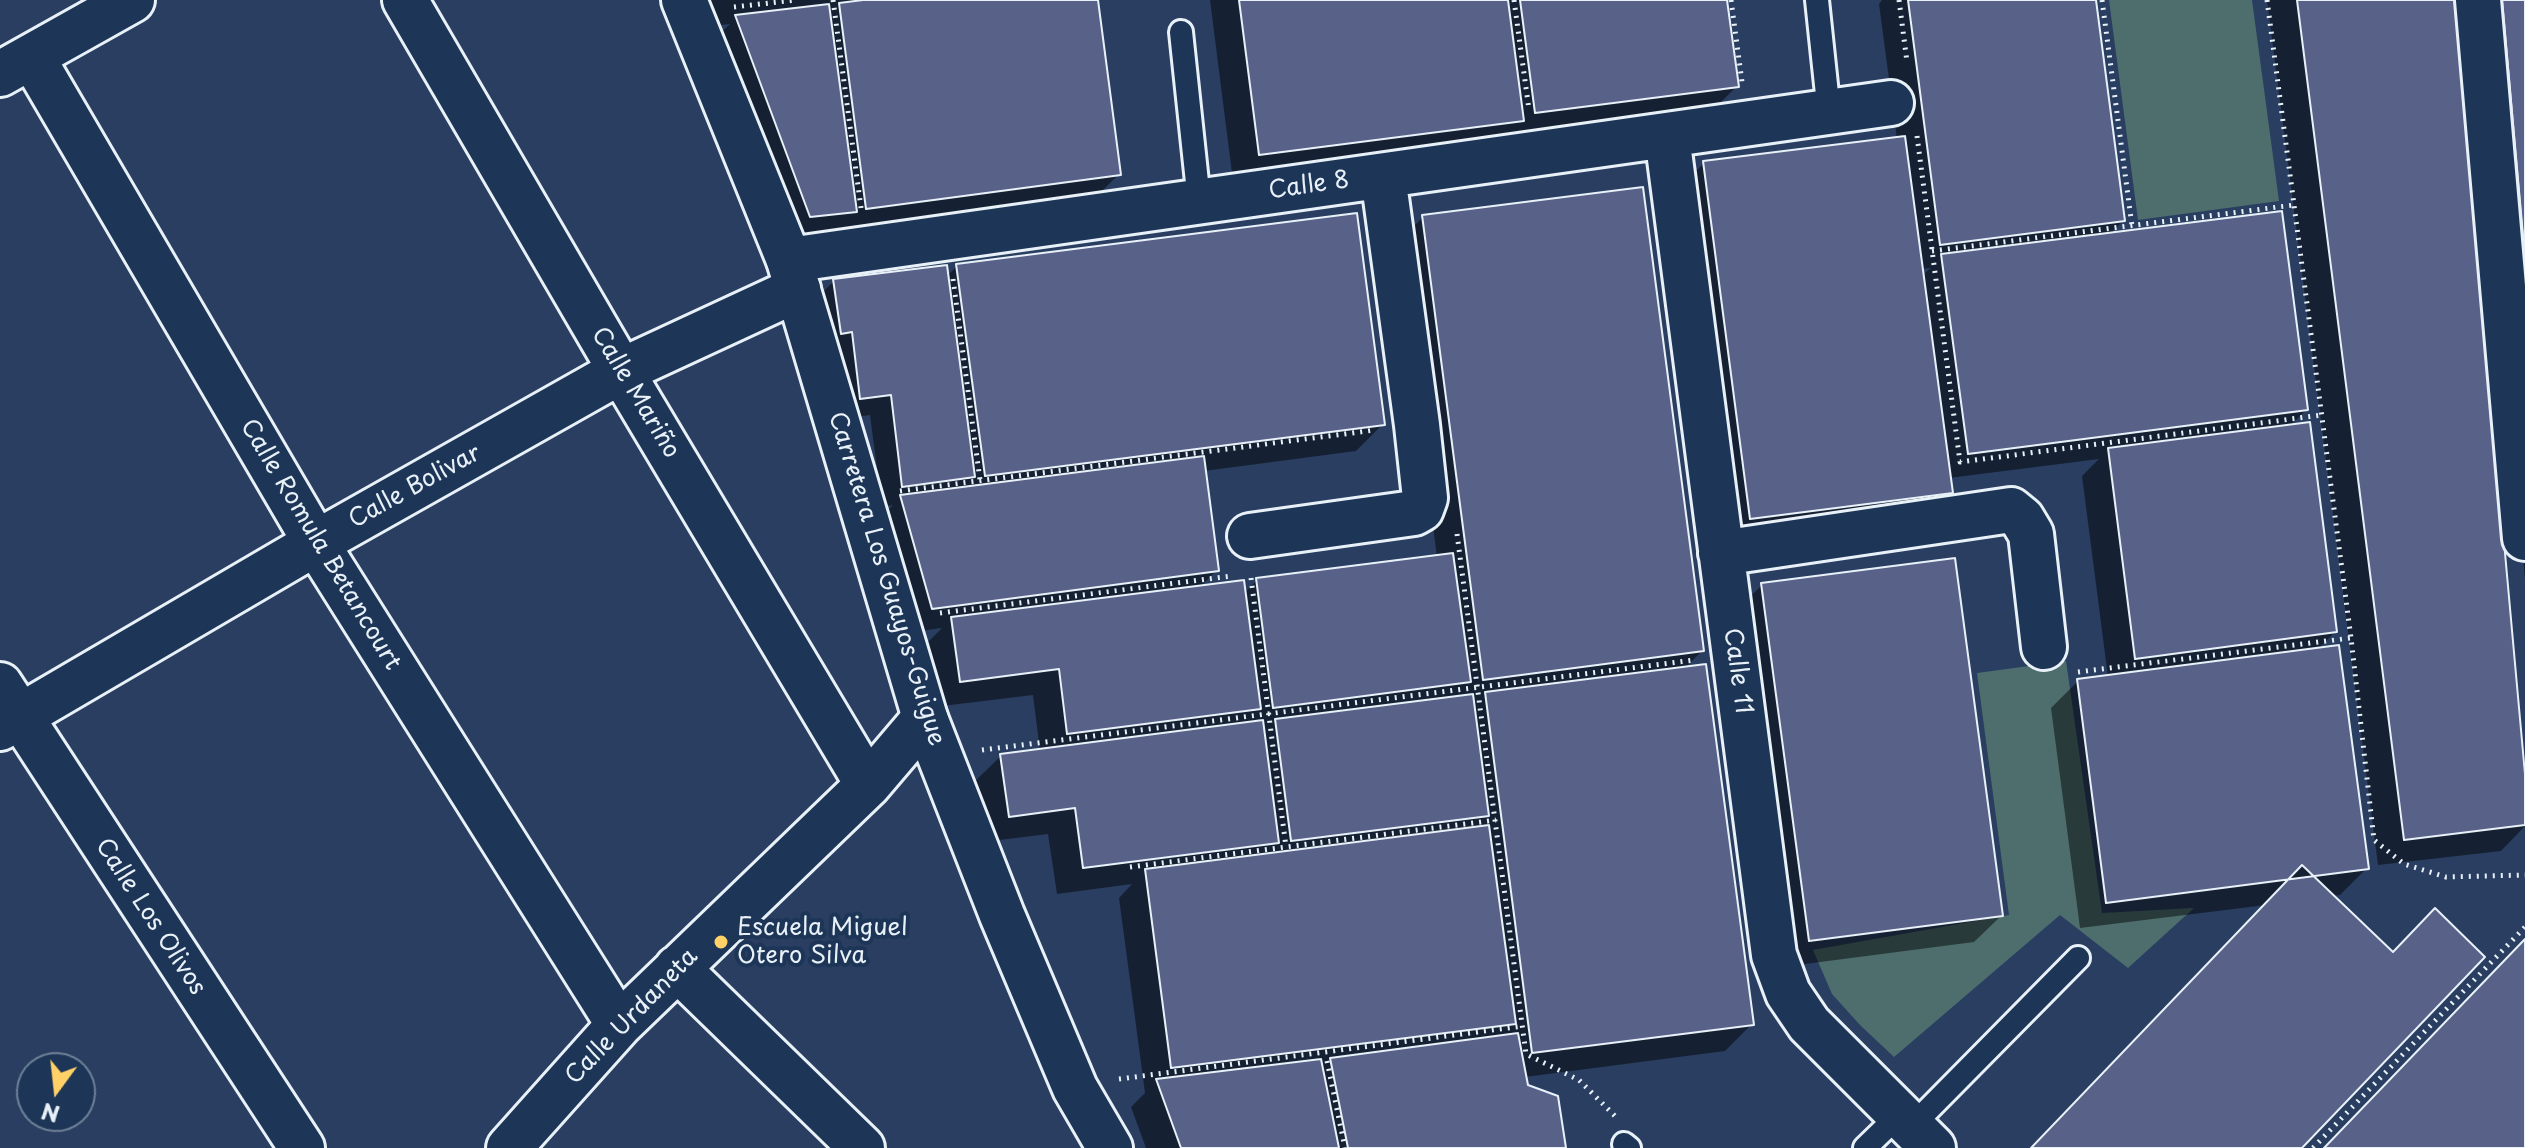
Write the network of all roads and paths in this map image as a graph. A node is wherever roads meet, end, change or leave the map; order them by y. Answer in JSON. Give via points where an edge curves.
{"nodes":[{"id":1,"x":132,"y":0,"type":"edge"},
{"id":2,"x":405,"y":0,"type":"edge"},
{"id":3,"x":796,"y":0,"type":"edge"},
{"id":4,"x":833,"y":0,"type":"edge"},
{"id":5,"x":1514,"y":0,"type":"edge"},
{"id":6,"x":1731,"y":0,"type":"edge"},
{"id":7,"x":1817,"y":0,"type":"edge"},
{"id":8,"x":1899,"y":0,"type":"edge"},
{"id":9,"x":2102,"y":0,"type":"edge"},
{"id":10,"x":2267,"y":0,"type":"edge"},
{"id":11,"x":2478,"y":0,"type":"edge"},
{"id":12,"x":687,"y":6,"type":"edge"},
{"id":13,"x":1181,"y":32,"type":"dead end"},
{"id":14,"x":1907,"y":63,"type":"dead end"},
{"id":15,"x":16,"y":65,"type":"edge"},
{"id":16,"x":1829,"y":113,"type":"junction"},
{"id":17,"x":1903,"y":114,"type":"joint"},
{"id":18,"x":1748,"y":124,"type":"junction"},
{"id":19,"x":1667,"y":136,"type":"junction"},
{"id":20,"x":1535,"y":154,"type":"junction"},
{"id":21,"x":1383,"y":176,"type":"junction"},
{"id":22,"x":1199,"y":201,"type":"junction"},
{"id":23,"x":2294,"y":205,"type":"junction"},
{"id":24,"x":2132,"y":226,"type":"junction"},
{"id":25,"x":947,"y":237,"type":"junction"},
{"id":26,"x":867,"y":249,"type":"junction"},
{"id":27,"x":1932,"y":251,"type":"junction"},
{"id":28,"x":794,"y":274,"type":"junction"},
{"id":29,"x":621,"y":371,"type":"junction"},
{"id":30,"x":2322,"y":415,"type":"junction"},
{"id":31,"x":1417,"y":425,"type":"junction"},
{"id":32,"x":980,"y":480,"type":"junction"},
{"id":33,"x":860,"y":496,"type":"junction"},
{"id":34,"x":1457,"y":530,"type":"dead end"},
{"id":35,"x":2525,"y":538,"type":"edge"},
{"id":36,"x":316,"y":543,"type":"junction"},
{"id":37,"x":1459,"y":546,"type":"junction"},
{"id":38,"x":1444,"y":548,"type":"dead end"},
{"id":39,"x":1721,"y":553,"type":"junction"},
{"id":40,"x":1245,"y":562,"type":"junction"},
{"id":41,"x":896,"y":618,"type":"junction"},
{"id":42,"x":2351,"y":638,"type":"junction"},
{"id":43,"x":1735,"y":654,"type":"junction"},
{"id":44,"x":2060,"y":660,"type":"joint"},
{"id":45,"x":1478,"y":687,"type":"junction"},
{"id":46,"x":7,"y":711,"type":"edge"},
{"id":47,"x":1269,"y":714,"type":"junction"},
{"id":48,"x":933,"y":736,"type":"junction"},
{"id":49,"x":868,"y":785,"type":"junction"},
{"id":50,"x":1496,"y":820,"type":"junction"},
{"id":51,"x":1286,"y":847,"type":"junction"},
{"id":52,"x":1130,"y":867,"type":"dead end"},
{"id":53,"x":2525,"y":875,"type":"edge"},
{"id":54,"x":2525,"y":927,"type":"edge"},
{"id":55,"x":2078,"y":958,"type":"dead end"},
{"id":56,"x":677,"y":968,"type":"junction"},
{"id":57,"x":619,"y":1025,"type":"junction"},
{"id":58,"x":1523,"y":1026,"type":"junction"},
{"id":59,"x":1327,"y":1061,"type":"dead end"},
{"id":60,"x":1074,"y":1084,"type":"junction"},
{"id":61,"x":1914,"y":1130,"type":"edge"},
{"id":62,"x":1625,"y":1138,"type":"edge"},
{"id":63,"x":302,"y":1148,"type":"edge"},
{"id":64,"x":509,"y":1148,"type":"edge"},
{"id":65,"x":862,"y":1148,"type":"edge"},
{"id":66,"x":1110,"y":1148,"type":"edge"},
{"id":67,"x":1345,"y":1148,"type":"edge"},
{"id":68,"x":1865,"y":1148,"type":"edge"},
{"id":69,"x":2313,"y":1148,"type":"edge"}],
"edges":[{"from":1,"to":15,"type":"street"},
{"from":2,"to":29,"type":"street","name":"Calle Mariño"},
{"from":3,"to":12,"type":"path"},
{"from":4,"to":26,"type":"path"},
{"from":5,"to":20,"type":"path"},
{"from":6,"to":18,"type":"path"},
{"from":7,"to":16,"type":"lane"},
{"from":8,"to":14,"type":"path"},
{"from":9,"to":24,"type":"path"},
{"from":10,"to":23,"type":"path"},
{"from":11,"to":35,"type":"street"},
{"from":12,"to":28,"type":"street","name":"Carretera Los Guayos-Guigue"},
{"from":13,"to":22,"type":"lane"},
{"from":15,"to":36,"type":"street","name":"Calle Romula Betancourt"},
{"from":16,"to":17,"type":"street","name":"Calle 8"},
{"from":16,"to":18,"type":"street","name":"Calle 8"},
{"from":17,"to":27,"type":"path"},
{"from":18,"to":19,"type":"street","name":"Calle 8"},
{"from":19,"to":20,"type":"street","name":"Calle 8"},
{"from":19,"to":39,"type":"street","name":"Calle 11"},
{"from":20,"to":21,"type":"street","name":"Calle 8"},
{"from":21,"to":22,"type":"street","name":"Calle 8"},
{"from":21,"to":31,"type":"street"},
{"from":22,"to":25,"type":"street","name":"Calle 8"},
{"from":23,"to":24,"type":"path"},
{"from":23,"to":30,"type":"path"},
{"from":24,"to":27,"type":"path"},
{"from":25,"to":26,"type":"street","name":"Calle 8"},
{"from":25,"to":32,"type":"path"},
{"from":26,"to":28,"type":"street","name":"Calle 8"},
{"from":27,"to":30,"type":"path","via":[[1960,462]]},
{"from":28,"to":29,"type":"street","name":"Calle Bolivar"},
{"from":28,"to":33,"type":"street","name":"Carretera Los Guayos-Guigue"},
{"from":29,"to":36,"type":"street","name":"Calle Bolivar"},
{"from":29,"to":49,"type":"street","name":"Calle Mariño"},
{"from":30,"to":42,"type":"path"},
{"from":31,"to":32,"type":"path"},
{"from":31,"to":40,"type":"street","via":[[1425,498],[1421,509]]},
{"from":32,"to":33,"type":"path"},
{"from":33,"to":41,"type":"street","name":"Carretera Los Guayos-Guigue"},
{"from":34,"to":37,"type":"path"},
{"from":36,"to":46,"type":"street","name":"Calle Bolivar"},
{"from":36,"to":57,"type":"street","name":"Calle Romula Betancourt"},
{"from":37,"to":38,"type":"path"},
{"from":37,"to":45,"type":"path"},
{"from":39,"to":43,"type":"street","name":"Calle 11"},
{"from":39,"to":44,"type":"street","via":[[2011,510],[2031,534]]},
{"from":40,"to":41,"type":"path"},
{"from":40,"to":47,"type":"path"},
{"from":41,"to":48,"type":"street","name":"Carretera Los Guayos-Guigue"},
{"from":42,"to":44,"type":"path"},
{"from":42,"to":53,"type":"path","via":[[2374,840],[2404,864],[2446,877]]},
{"from":43,"to":45,"type":"path"},
{"from":43,"to":61,"type":"street","name":"Calle 11","via":[[1774,955],[1788,993],[1809,1024]]},
{"from":45,"to":47,"type":"path"},
{"from":45,"to":50,"type":"path"},
{"from":46,"to":63,"type":"street","name":"Calle Los Olivos"},
{"from":47,"to":48,"type":"path"},
{"from":47,"to":51,"type":"path"},
{"from":48,"to":49,"type":"street","name":"Calle Urdaneta"},
{"from":48,"to":60,"type":"street","name":"Carretera Los Guayos-Guigue"},
{"from":49,"to":56,"type":"street","name":"Calle Urdaneta"},
{"from":50,"to":51,"type":"path"},
{"from":50,"to":58,"type":"path"},
{"from":51,"to":52,"type":"path"},
{"from":54,"to":69,"type":"path"},
{"from":55,"to":61,"type":"lane"},
{"from":56,"to":57,"type":"street","name":"Calle Urdaneta"},
{"from":56,"to":65,"type":"street"},
{"from":57,"to":64,"type":"street","name":"Calle Urdaneta"},
{"from":58,"to":60,"type":"path"},
{"from":58,"to":62,"type":"path","via":[[1526,1054],[1579,1080]]},
{"from":59,"to":67,"type":"path"},
{"from":60,"to":66,"type":"street","name":"Carretera Los Guayos-Guigue"},
{"from":61,"to":68,"type":"lane"}]}
